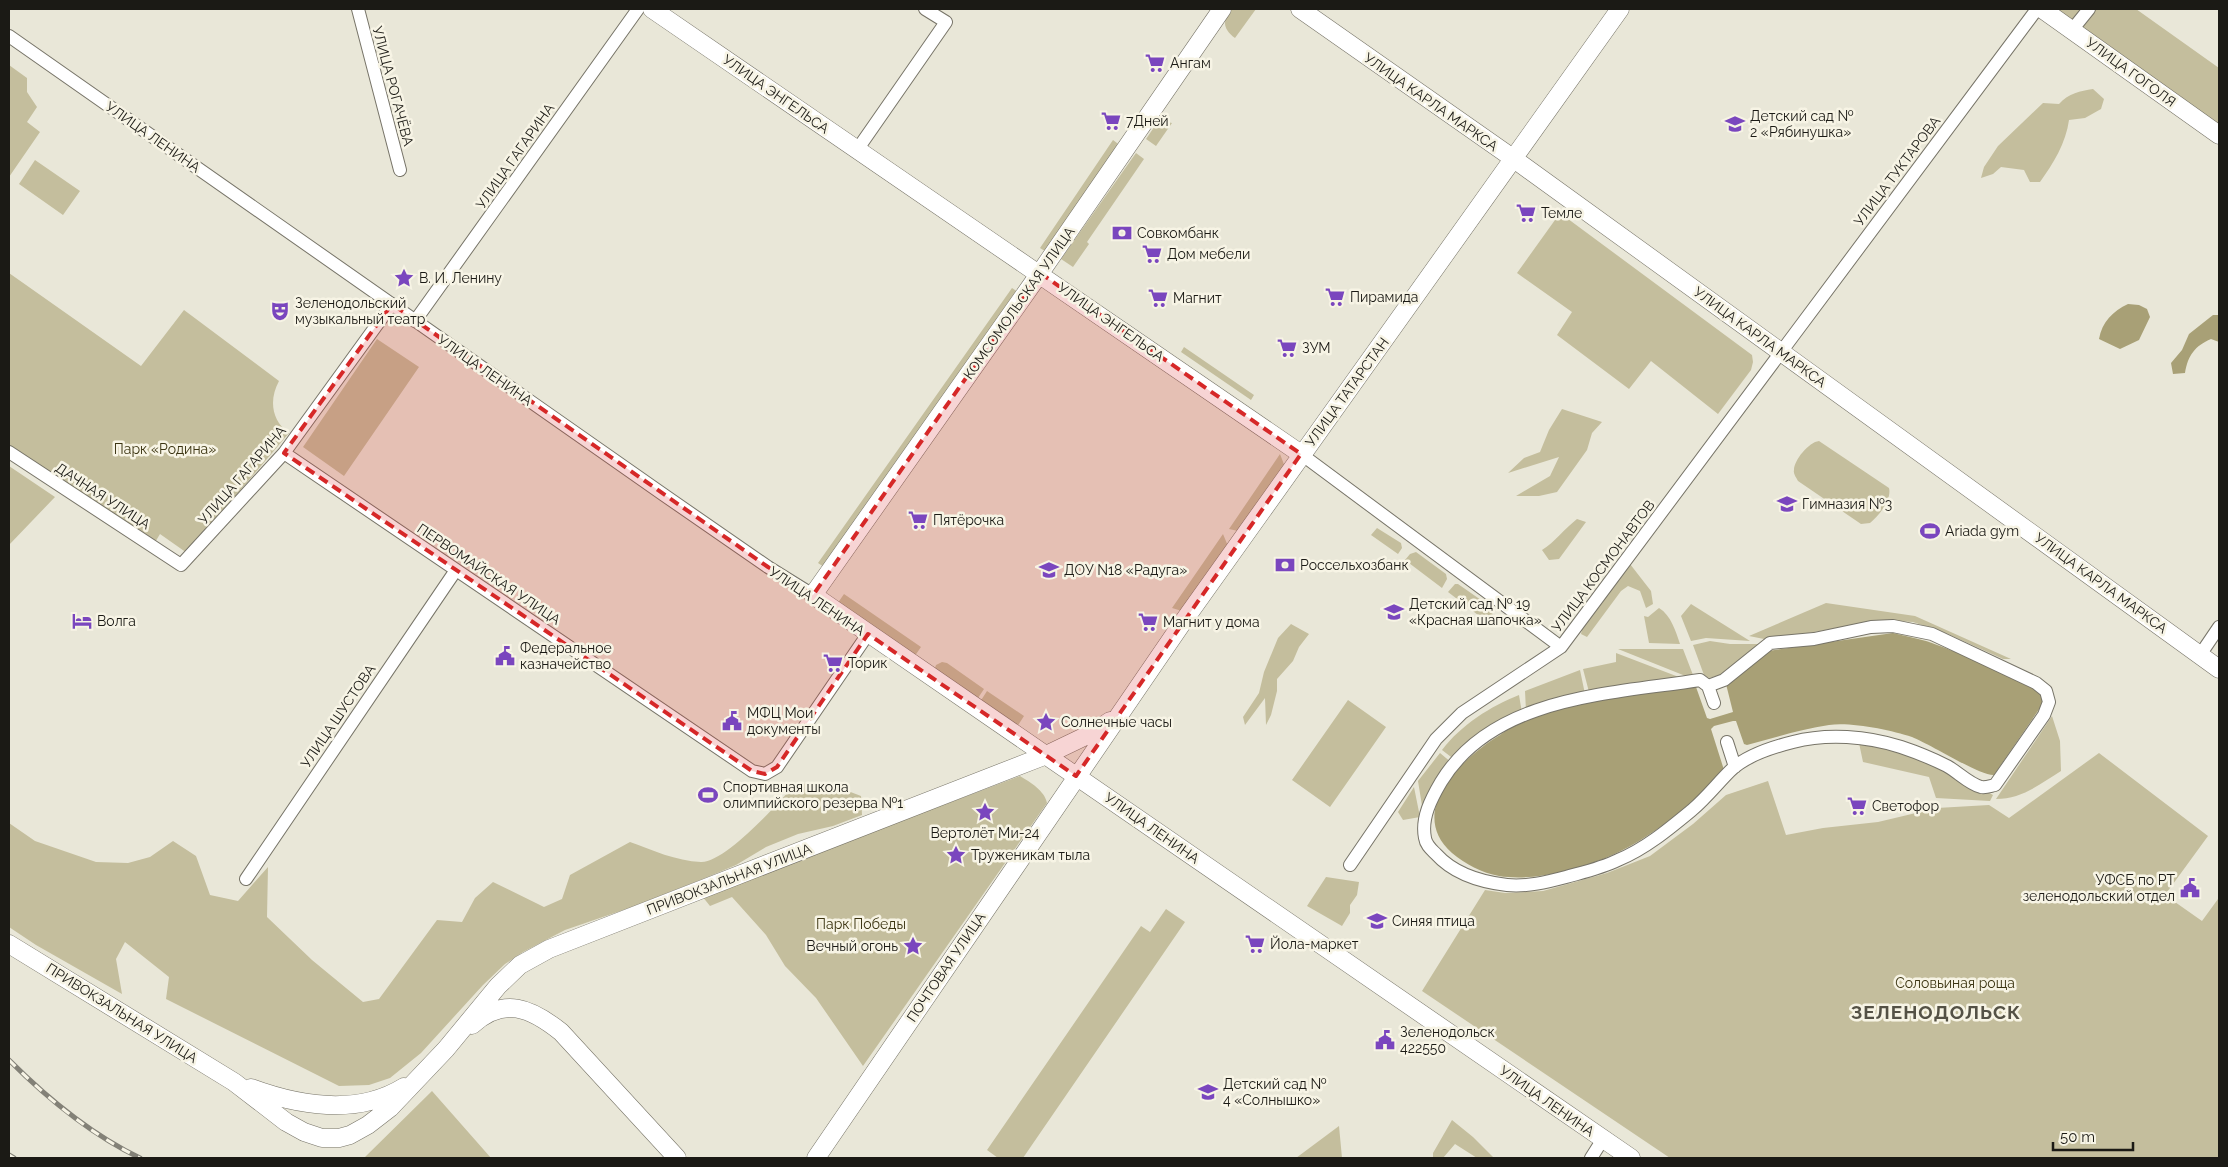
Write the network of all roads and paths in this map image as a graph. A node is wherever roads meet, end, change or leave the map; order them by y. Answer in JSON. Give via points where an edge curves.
{"nodes":[{"id":1,"x":358,"y":9,"type":"edge"},
{"id":2,"x":638,"y":9,"type":"edge"},
{"id":3,"x":652,"y":9,"type":"edge"},
{"id":4,"x":925,"y":9,"type":"edge"},
{"id":5,"x":1222,"y":9,"type":"edge"},
{"id":6,"x":1300,"y":9,"type":"edge"},
{"id":7,"x":1620,"y":9,"type":"edge"},
{"id":8,"x":2037,"y":9,"type":"edge"},
{"id":9,"x":2042,"y":9,"type":"edge"},
{"id":10,"x":2089,"y":9,"type":"edge"},
{"id":11,"x":2072,"y":30,"type":"junction"},
{"id":12,"x":9,"y":36,"type":"edge"},
{"id":13,"x":2219,"y":135,"type":"edge"},
{"id":14,"x":857,"y":150,"type":"junction"},
{"id":15,"x":1514,"y":159,"type":"junction"},
{"id":16,"x":400,"y":170,"type":"dead end"},
{"id":17,"x":1040,"y":273,"type":"junction"},
{"id":18,"x":392,"y":304,"type":"junction"},
{"id":19,"x":415,"y":321,"type":"junction"},
{"id":20,"x":1780,"y":352,"type":"junction"},
{"id":21,"x":9,"y":452,"type":"edge"},
{"id":22,"x":284,"y":453,"type":"junction"},
{"id":23,"x":1301,"y":454,"type":"junction"},
{"id":24,"x":181,"y":565,"type":"joint"},
{"id":25,"x":456,"y":570,"type":"junction"},
{"id":26,"x":813,"y":595,"type":"junction"},
{"id":27,"x":2219,"y":627,"type":"edge"},
{"id":28,"x":868,"y":634,"type":"junction"},
{"id":29,"x":1561,"y":647,"type":"junction"},
{"id":30,"x":2200,"y":655,"type":"junction"},
{"id":31,"x":2219,"y":669,"type":"edge"},
{"id":32,"x":1708,"y":686,"type":"junction"},
{"id":33,"x":1714,"y":703,"type":"dead end"},
{"id":34,"x":1117,"y":717,"type":"junction"},
{"id":35,"x":1727,"y":742,"type":"dead end"},
{"id":36,"x":1044,"y":756,"type":"junction"},
{"id":37,"x":1734,"y":767,"type":"junction"},
{"id":38,"x":1076,"y":776,"type":"junction"},
{"id":39,"x":1350,"y":865,"type":"dead end"},
{"id":40,"x":246,"y":879,"type":"dead end"},
{"id":41,"x":9,"y":944,"type":"edge"},
{"id":42,"x":446,"y":1049,"type":"junction"},
{"id":43,"x":423,"y":1074,"type":"junction"},
{"id":44,"x":234,"y":1082,"type":"junction"},
{"id":45,"x":1603,"y":1139,"type":"junction"},
{"id":46,"x":677,"y":1158,"type":"edge"},
{"id":47,"x":816,"y":1158,"type":"edge"},
{"id":48,"x":1591,"y":1158,"type":"edge"},
{"id":49,"x":1631,"y":1158,"type":"edge"}],
"edges":[{"from":1,"to":16,"type":"street","name":"УЛИЦА РОГАЧЁВА"},
{"from":2,"to":19,"type":"street","name":"УЛИЦА ГАГАРИНА"},
{"from":3,"to":14,"type":"street","name":"УЛИЦА ЭНГЕЛЬСА"},
{"from":4,"to":14,"type":"street","via":[[946,22]]},
{"from":5,"to":17,"type":"street","name":"КОМСОМОЛЬСКАЯ УЛИЦА"},
{"from":6,"to":15,"type":"street","name":"УЛИЦА КАРЛА МАРКСА"},
{"from":7,"to":15,"type":"street","name":"УЛИЦА ТАТАРСТАН"},
{"from":8,"to":20,"type":"street","name":"УЛИЦА ТУКТАРОВА"},
{"from":9,"to":11,"type":"street","name":"УЛИЦА ГОГОЛЯ"},
{"from":10,"to":11,"type":"street"},
{"from":11,"to":13,"type":"street","name":"УЛИЦА ГОГОЛЯ"},
{"from":12,"to":18,"type":"street","name":"УЛИЦА ЛЕНИНА"},
{"from":14,"to":17,"type":"street","name":"УЛИЦА ЭНГЕЛЬСА"},
{"from":15,"to":20,"type":"street","name":"УЛИЦА КАРЛА МАРКСА"},
{"from":15,"to":23,"type":"street","name":"УЛИЦА ТАТАРСТАН"},
{"from":17,"to":23,"type":"street","name":"УЛИЦА ЭНГЕЛЬСА"},
{"from":17,"to":26,"type":"street","name":"КОМСОМОЛЬСКАЯ УЛИЦА"},
{"from":18,"to":19,"type":"street","name":"УЛИЦА ЛЕНИНА"},
{"from":18,"to":22,"type":"street","name":"УЛИЦА ГАГАРИНА"},
{"from":19,"to":26,"type":"street","name":"УЛИЦА ЛЕНИНА","via":[[664,496]]},
{"from":20,"to":29,"type":"street","name":"УЛИЦА КОСМОНАВТОВ"},
{"from":20,"to":30,"type":"street","name":"УЛИЦА КАРЛА МАРКСА"},
{"from":21,"to":24,"type":"street","name":"ДАЧНАЯ УЛИЦА"},
{"from":22,"to":24,"type":"street","name":"УЛИЦА ГАГАРИНА"},
{"from":22,"to":25,"type":"street","name":"ПЕРВОМАЙСКАЯ УЛИЦА"},
{"from":23,"to":29,"type":"street","name":"УЛИЦА ЭНГЕЛЬСА"},
{"from":23,"to":34,"type":"street","name":"УЛИЦА ТАТАРСТАН"},
{"from":25,"to":28,"type":"street","name":"ПЕРВОМАЙСКАЯ УЛИЦА","via":[[752,771],[765,774],[776,766]]},
{"from":25,"to":40,"type":"street","name":"УЛИЦА ШУСТОВА"},
{"from":26,"to":28,"type":"street","name":"УЛИЦА ЛЕНИНА"},
{"from":27,"to":30,"type":"street"},
{"from":28,"to":36,"type":"street","name":"УЛИЦА ЛЕНИНА"},
{"from":29,"to":39,"type":"street","name":"УЛИЦА КОСМОНАВТОВ","via":[[1462,713],[1436,739]]},
{"from":30,"to":31,"type":"street","name":"УЛИЦА КАРЛА МАРКСА"},
{"from":32,"to":33,"type":"street"},
{"from":32,"to":37,"type":"street","via":[[1700,680],[1588,696],[1544,706],[1518,717],[1477,741],[1444,777],[1426,813],[1423,829],[1426,843],[1442,860],[1464,875],[1510,885],[1543,883],[1618,860],[1643,847],[1709,795]]},
{"from":32,"to":37,"type":"street","via":[[1724,680],[1770,643],[1893,626],[1932,634],[2036,683],[2046,691],[2049,702],[2044,715],[1996,785],[1984,788],[1947,766],[1900,747],[1856,737],[1822,737],[1793,742]]},
{"from":34,"to":36,"type":"street","name":"ПРИВОКЗАЛЬНАЯ УЛИЦА"},
{"from":34,"to":38,"type":"street","name":"УЛИЦА ТАТАРСТАН"},
{"from":35,"to":37,"type":"street"},
{"from":36,"to":38,"type":"street","name":"УЛИЦА ЛЕНИНА"},
{"from":36,"to":42,"type":"street","name":"ПРИВОКЗАЛЬНАЯ УЛИЦА","via":[[549,949],[520,965],[498,986]]},
{"from":38,"to":45,"type":"street","name":"УЛИЦА ЛЕНИНА"},
{"from":38,"to":47,"type":"street","name":"ПОЧТОВАЯ УЛИЦА"},
{"from":41,"to":44,"type":"street","name":"ПРИВОКЗАЛЬНАЯ УЛИЦА"},
{"from":42,"to":43,"type":"street"},
{"from":42,"to":46,"type":"street","via":[[481,1017],[501,1008],[520,1008],[542,1017],[561,1032]]},
{"from":43,"to":44,"type":"street","via":[[381,1099],[328,1106],[273,1096]]},
{"from":43,"to":44,"type":"street","via":[[376,1120],[339,1138],[322,1138],[304,1132]]},
{"from":45,"to":48,"type":"street"},
{"from":45,"to":49,"type":"street","name":"УЛИЦА ЛЕНИНА"}]}
